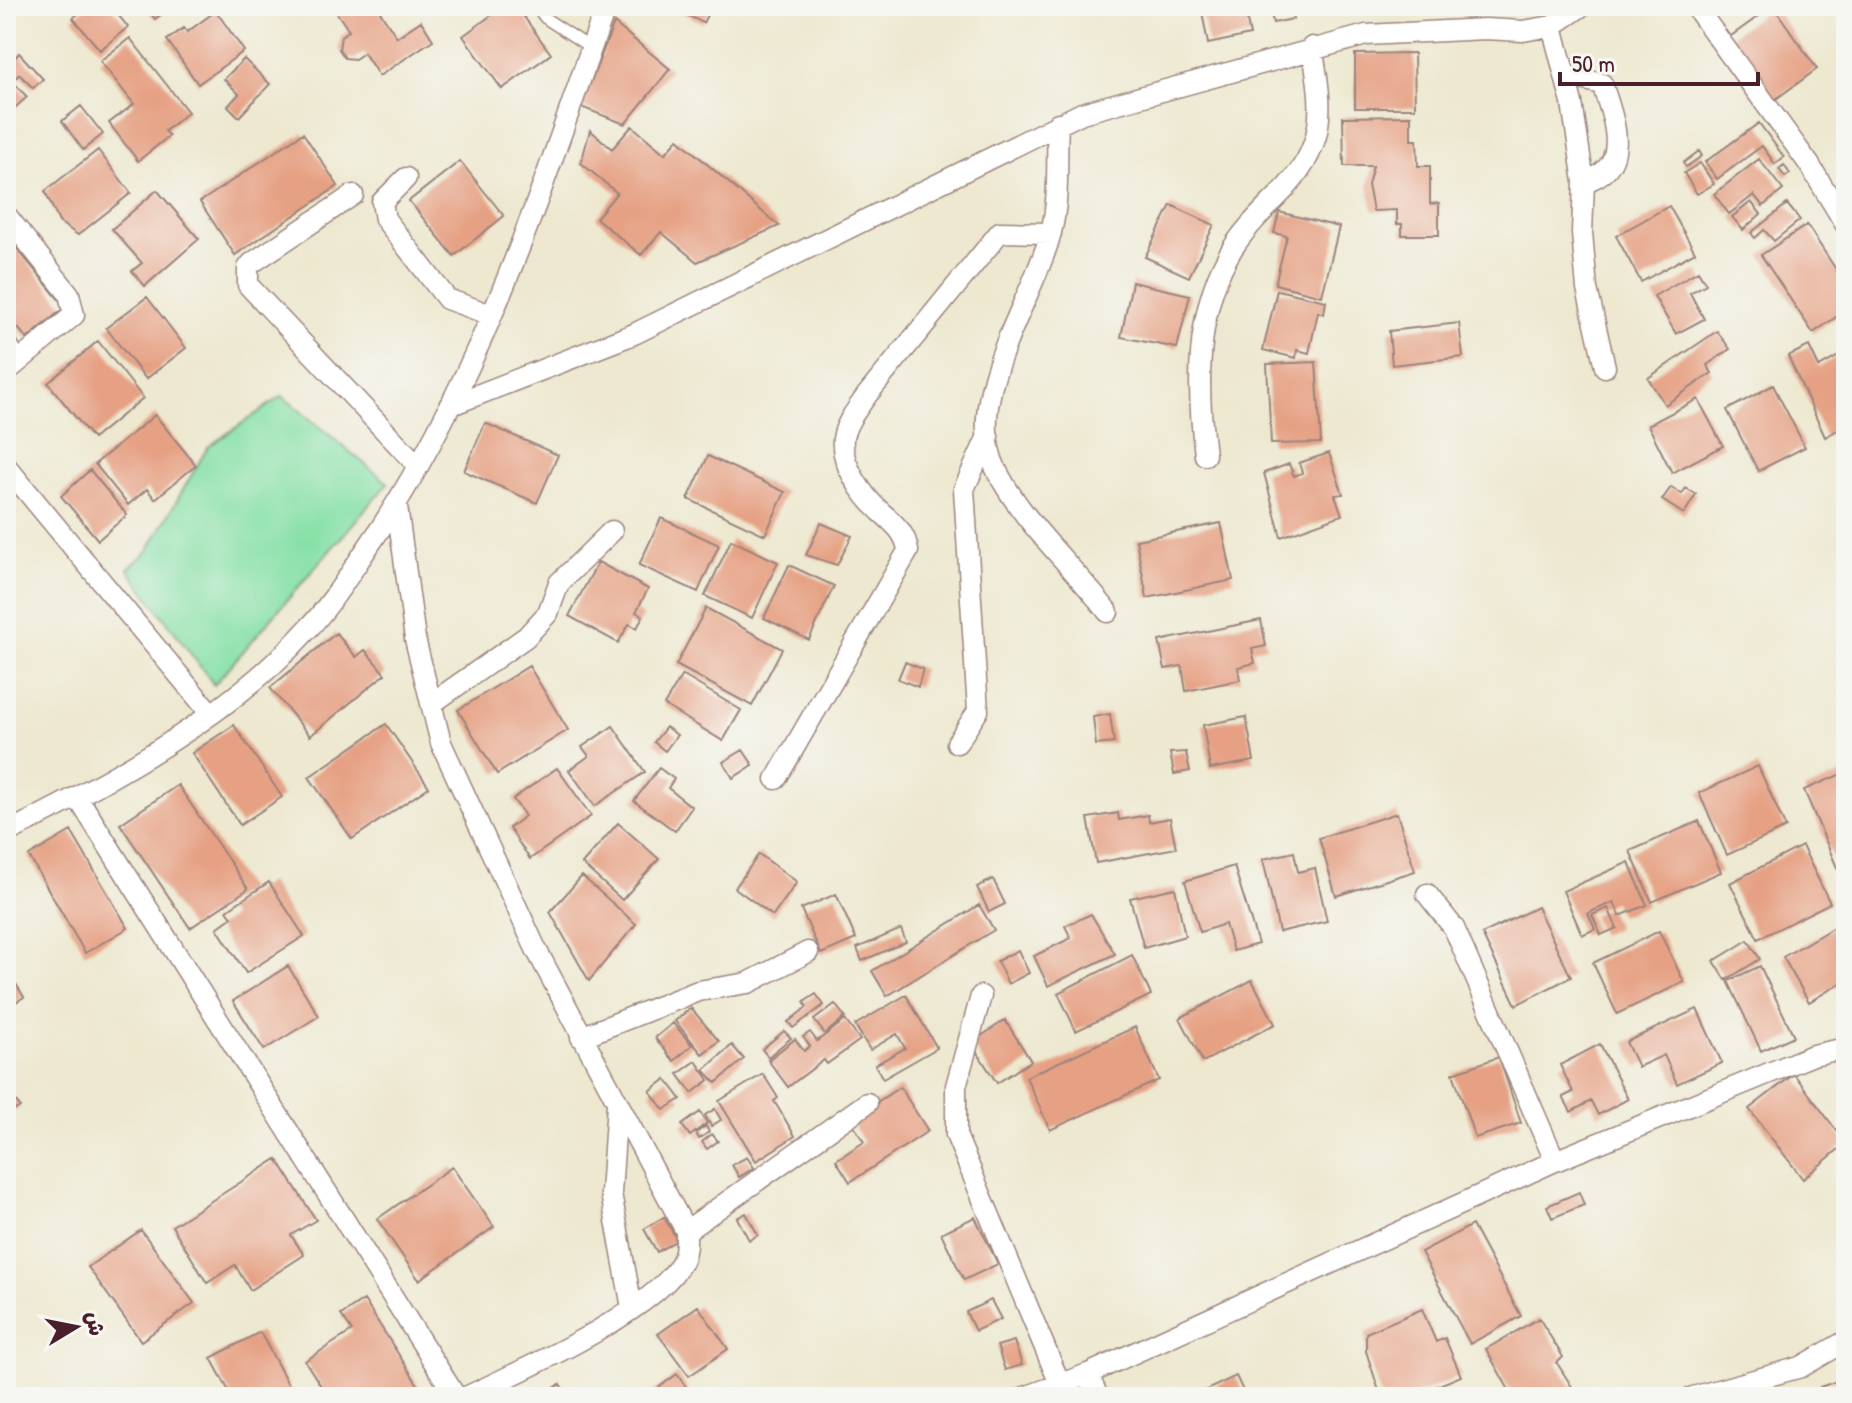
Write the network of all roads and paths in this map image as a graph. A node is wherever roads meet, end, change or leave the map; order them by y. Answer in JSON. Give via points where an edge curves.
{"nodes":[{"id":1,"x":536,"y":6,"type":"edge"},
{"id":2,"x":606,"y":6,"type":"edge"},
{"id":3,"x":1582,"y":6,"type":"edge"},
{"id":4,"x":1695,"y":6,"type":"edge"},
{"id":5,"x":1552,"y":26,"type":"junction"},
{"id":6,"x":1312,"y":47,"type":"junction"},
{"id":7,"x":591,"y":48,"type":"junction"},
{"id":8,"x":1565,"y":75,"type":"junction"},
{"id":9,"x":1058,"y":123,"type":"junction"},
{"id":10,"x":406,"y":178,"type":"dead end"},
{"id":11,"x":1584,"y":182,"type":"junction"},
{"id":12,"x":353,"y":195,"type":"dead end"},
{"id":13,"x":6,"y":215,"type":"edge"},
{"id":14,"x":1846,"y":225,"type":"edge"},
{"id":15,"x":1051,"y":233,"type":"junction"},
{"id":16,"x":491,"y":315,"type":"junction"},
{"id":17,"x":6,"y":343,"type":"edge"},
{"id":18,"x":12,"y":367,"type":"edge"},
{"id":19,"x":1605,"y":367,"type":"dead end"},
{"id":20,"x":449,"y":406,"type":"junction"},
{"id":21,"x":988,"y":436,"type":"junction"},
{"id":22,"x":1205,"y":455,"type":"dead end"},
{"id":23,"x":6,"y":466,"type":"edge"},
{"id":24,"x":418,"y":466,"type":"junction"},
{"id":25,"x":397,"y":506,"type":"junction"},
{"id":26,"x":612,"y":531,"type":"dead end"},
{"id":27,"x":1108,"y":612,"type":"dead end"},
{"id":28,"x":431,"y":704,"type":"junction"},
{"id":29,"x":211,"y":714,"type":"junction"},
{"id":30,"x":957,"y":743,"type":"dead end"},
{"id":31,"x":776,"y":779,"type":"dead end"},
{"id":32,"x":78,"y":798,"type":"junction"},
{"id":33,"x":6,"y":833,"type":"edge"},
{"id":34,"x":1427,"y":894,"type":"dead end"},
{"id":35,"x":808,"y":952,"type":"dead end"},
{"id":36,"x":981,"y":996,"type":"dead end"},
{"id":37,"x":581,"y":1037,"type":"junction"},
{"id":38,"x":1846,"y":1048,"type":"edge"},
{"id":39,"x":867,"y":1103,"type":"dead end"},
{"id":40,"x":617,"y":1104,"type":"junction"},
{"id":41,"x":1555,"y":1161,"type":"junction"},
{"id":42,"x":686,"y":1231,"type":"junction"},
{"id":43,"x":632,"y":1308,"type":"junction"},
{"id":44,"x":1846,"y":1341,"type":"edge"},
{"id":45,"x":1088,"y":1374,"type":"junction"},
{"id":46,"x":1060,"y":1384,"type":"junction"},
{"id":47,"x":456,"y":1397,"type":"edge"},
{"id":48,"x":466,"y":1397,"type":"edge"},
{"id":49,"x":1025,"y":1397,"type":"edge"},
{"id":50,"x":1098,"y":1397,"type":"edge"},
{"id":51,"x":1693,"y":1397,"type":"edge"}],
"edges":[{"from":1,"to":7,"type":"lane","via":[[545,18]]},
{"from":2,"to":7,"type":"street"},
{"from":3,"to":5,"type":"street"},
{"from":4,"to":14,"type":"street","via":[[1809,164]]},
{"from":5,"to":6,"type":"street","via":[[1366,35]]},
{"from":5,"to":8,"type":"street"},
{"from":6,"to":9,"type":"street"},
{"from":6,"to":22,"type":"street","via":[[1321,114],[1310,158],[1241,237],[1216,283],[1204,328],[1200,377]]},
{"from":7,"to":16,"type":"street"},
{"from":8,"to":11,"type":"street"},
{"from":8,"to":11,"type":"street","via":[[1602,84],[1613,116],[1617,146],[1610,164],[1601,176]]},
{"from":9,"to":15,"type":"street"},
{"from":9,"to":20,"type":"street","via":[[634,334]]},
{"from":10,"to":16,"type":"street","via":[[382,202],[385,219],[447,299]]},
{"from":11,"to":19,"type":"street","via":[[1587,289]]},
{"from":12,"to":24,"type":"street","via":[[252,263],[248,285]]},
{"from":13,"to":18,"type":"street","via":[[69,294],[75,309]]},
{"from":15,"to":21,"type":"street","via":[[996,376]]},
{"from":15,"to":31,"type":"street","via":[[1000,232],[848,424],[843,441],[852,473],[866,496],[901,530],[908,551]]},
{"from":16,"to":20,"type":"street"},
{"from":17,"to":18,"type":"street"},
{"from":20,"to":24,"type":"street"},
{"from":21,"to":27,"type":"street","via":[[995,467],[1017,502]]},
{"from":21,"to":30,"type":"street","via":[[964,489],[978,711]]},
{"from":23,"to":29,"type":"street"},
{"from":24,"to":25,"type":"street"},
{"from":25,"to":28,"type":"street","via":[[415,639]]},
{"from":25,"to":29,"type":"street","via":[[307,631]]},
{"from":26,"to":28,"type":"street","via":[[559,583],[548,613],[526,637]]},
{"from":28,"to":37,"type":"street","via":[[459,787]]},
{"from":29,"to":32,"type":"street"},
{"from":32,"to":33,"type":"street"},
{"from":32,"to":47,"type":"street"},
{"from":34,"to":41,"type":"street","via":[[1454,928]]},
{"from":35,"to":37,"type":"street","via":[[748,983],[698,991]]},
{"from":36,"to":46,"type":"street","via":[[956,1086],[956,1135]]},
{"from":37,"to":40,"type":"street"},
{"from":38,"to":41,"type":"street","via":[[1813,1055]]},
{"from":39,"to":42,"type":"street"},
{"from":40,"to":42,"type":"street"},
{"from":40,"to":43,"type":"street","via":[[611,1193]]},
{"from":41,"to":45,"type":"street"},
{"from":42,"to":43,"type":"street","via":[[682,1261]]},
{"from":43,"to":48,"type":"street","via":[[571,1346]]},
{"from":44,"to":51,"type":"street","via":[[1801,1367]]},
{"from":45,"to":46,"type":"street"},
{"from":45,"to":50,"type":"street"},
{"from":46,"to":49,"type":"street"}]}
